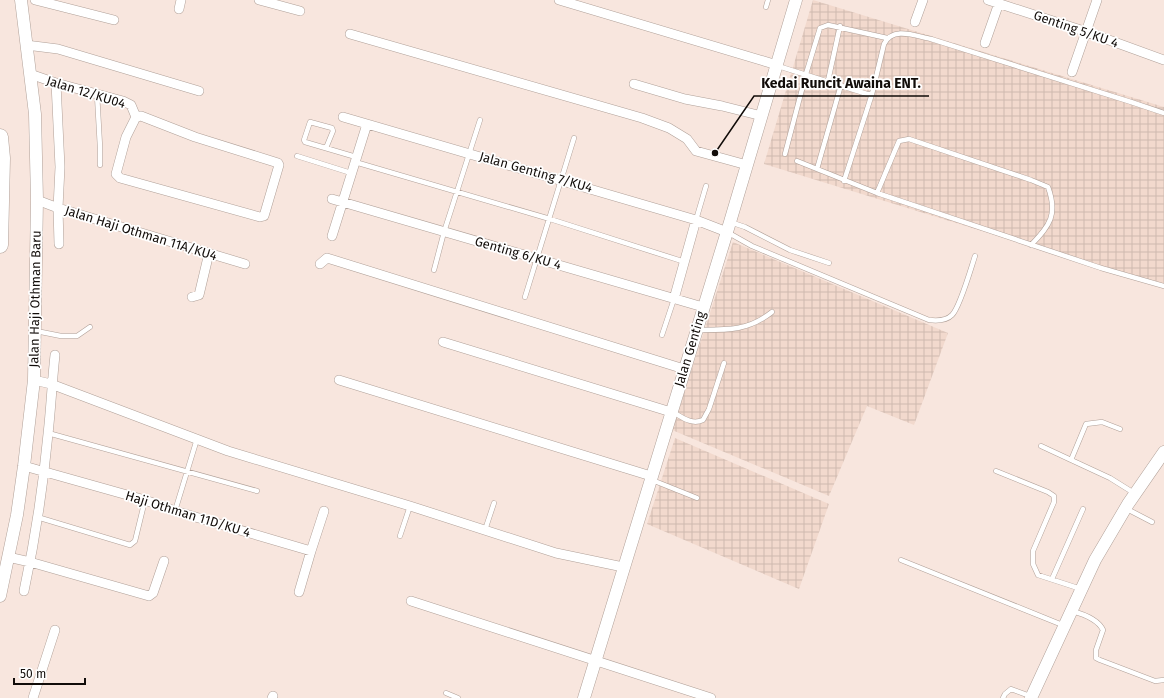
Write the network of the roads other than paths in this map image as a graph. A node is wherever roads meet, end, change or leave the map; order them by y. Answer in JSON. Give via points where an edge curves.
{"nodes":[{"id":1,"x":21,"y":0,"type":"edge"},
{"id":2,"x":35,"y":0,"type":"edge"},
{"id":3,"x":259,"y":0,"type":"edge"},
{"id":4,"x":559,"y":0,"type":"edge"},
{"id":5,"x":768,"y":0,"type":"edge"},
{"id":6,"x":796,"y":0,"type":"edge"},
{"id":7,"x":923,"y":0,"type":"edge"},
{"id":8,"x":988,"y":0,"type":"edge"},
{"id":9,"x":1097,"y":0,"type":"edge"},
{"id":10,"x":999,"y":4,"type":"junction"},
{"id":11,"x":766,"y":7,"type":"dead end"},
{"id":12,"x":300,"y":11,"type":"dead end"},
{"id":13,"x":114,"y":20,"type":"dead end"},
{"id":14,"x":915,"y":22,"type":"dead end"},
{"id":15,"x":840,"y":26,"type":"junction"},
{"id":16,"x":1087,"y":32,"type":"junction"},
{"id":17,"x":350,"y":34,"type":"dead end"},
{"id":18,"x":887,"y":38,"type":"junction"},
{"id":19,"x":985,"y":43,"type":"dead end"},
{"id":20,"x":26,"y":45,"type":"junction"},
{"id":21,"x":1164,"y":60,"type":"edge"},
{"id":22,"x":777,"y":65,"type":"junction"},
{"id":23,"x":1072,"y":72,"type":"dead end"},
{"id":24,"x":30,"y":74,"type":"junction"},
{"id":25,"x":806,"y":74,"type":"junction"},
{"id":26,"x":828,"y":81,"type":"junction"},
{"id":27,"x":56,"y":83,"type":"junction"},
{"id":28,"x":634,"y":84,"type":"dead end"},
{"id":29,"x":841,"y":85,"type":"junction"},
{"id":30,"x":199,"y":91,"type":"dead end"},
{"id":31,"x":97,"y":94,"type":"junction"},
{"id":32,"x":872,"y":94,"type":"junction"},
{"id":33,"x":1164,"y":113,"type":"edge"},
{"id":34,"x":762,"y":116,"type":"junction"},
{"id":35,"x":136,"y":117,"type":"junction"},
{"id":36,"x":343,"y":117,"type":"dead end"},
{"id":37,"x":480,"y":120,"type":"dead end"},
{"id":38,"x":367,"y":124,"type":"junction"},
{"id":39,"x":0,"y":137,"type":"edge"},
{"id":40,"x":574,"y":138,"type":"dead end"},
{"id":41,"x":326,"y":148,"type":"junction"},
{"id":42,"x":470,"y":153,"type":"junction"},
{"id":43,"x":785,"y":154,"type":"dead end"},
{"id":44,"x":297,"y":156,"type":"dead end"},
{"id":45,"x":355,"y":160,"type":"junction"},
{"id":46,"x":797,"y":161,"type":"dead end"},
{"id":47,"x":100,"y":165,"type":"dead end"},
{"id":48,"x":747,"y":165,"type":"junction"},
{"id":49,"x":817,"y":169,"type":"junction"},
{"id":50,"x":351,"y":173,"type":"junction"},
{"id":51,"x":562,"y":180,"type":"junction"},
{"id":52,"x":844,"y":181,"type":"junction"},
{"id":53,"x":706,"y":186,"type":"dead end"},
{"id":54,"x":458,"y":192,"type":"junction"},
{"id":55,"x":876,"y":193,"type":"junction"},
{"id":56,"x":332,"y":199,"type":"dead end"},
{"id":57,"x":37,"y":200,"type":"junction"},
{"id":58,"x":342,"y":202,"type":"junction"},
{"id":59,"x":58,"y":208,"type":"junction"},
{"id":60,"x":550,"y":219,"type":"junction"},
{"id":61,"x":696,"y":220,"type":"junction"},
{"id":62,"x":729,"y":227,"type":"junction"},
{"id":63,"x":444,"y":232,"type":"junction"},
{"id":64,"x":332,"y":236,"type":"dead end"},
{"id":65,"x":59,"y":244,"type":"dead end"},
{"id":66,"x":0,"y":245,"type":"edge"},
{"id":67,"x":1031,"y":245,"type":"junction"},
{"id":68,"x":209,"y":253,"type":"junction"},
{"id":69,"x":975,"y":256,"type":"dead end"},
{"id":70,"x":538,"y":259,"type":"junction"},
{"id":71,"x":685,"y":262,"type":"junction"},
{"id":72,"x":829,"y":263,"type":"dead end"},
{"id":73,"x":245,"y":264,"type":"dead end"},
{"id":74,"x":320,"y":264,"type":"dead end"},
{"id":75,"x":434,"y":270,"type":"dead end"},
{"id":76,"x":1164,"y":286,"type":"edge"},
{"id":77,"x":192,"y":297,"type":"dead end"},
{"id":78,"x":525,"y":297,"type":"dead end"},
{"id":79,"x":674,"y":299,"type":"junction"},
{"id":80,"x":703,"y":307,"type":"junction"},
{"id":81,"x":772,"y":312,"type":"dead end"},
{"id":82,"x":90,"y":327,"type":"dead end"},
{"id":83,"x":34,"y":330,"type":"junction"},
{"id":84,"x":696,"y":330,"type":"junction"},
{"id":85,"x":662,"y":335,"type":"dead end"},
{"id":86,"x":442,"y":342,"type":"dead end"},
{"id":87,"x":55,"y":355,"type":"dead end"},
{"id":88,"x":724,"y":363,"type":"dead end"},
{"id":89,"x":684,"y":370,"type":"junction"},
{"id":90,"x":34,"y":380,"type":"junction"},
{"id":91,"x":339,"y":380,"type":"dead end"},
{"id":92,"x":51,"y":384,"type":"junction"},
{"id":93,"x":671,"y":412,"type":"junction"},
{"id":94,"x":1120,"y":429,"type":"dead end"},
{"id":95,"x":48,"y":433,"type":"junction"},
{"id":96,"x":197,"y":439,"type":"junction"},
{"id":97,"x":1041,"y":446,"type":"dead end"},
{"id":98,"x":1164,"y":452,"type":"edge"},
{"id":99,"x":1071,"y":460,"type":"junction"},
{"id":100,"x":24,"y":466,"type":"junction"},
{"id":101,"x":996,"y":471,"type":"dead end"},
{"id":102,"x":44,"y":472,"type":"junction"},
{"id":103,"x":187,"y":472,"type":"junction"},
{"id":104,"x":651,"y":478,"type":"junction"},
{"id":105,"x":257,"y":491,"type":"dead end"},
{"id":106,"x":1135,"y":493,"type":"junction"},
{"id":107,"x":698,"y":498,"type":"dead end"},
{"id":108,"x":145,"y":500,"type":"junction"},
{"id":109,"x":494,"y":503,"type":"dead end"},
{"id":110,"x":410,"y":506,"type":"junction"},
{"id":111,"x":1125,"y":508,"type":"junction"},
{"id":112,"x":1083,"y":509,"type":"dead end"},
{"id":113,"x":176,"y":511,"type":"junction"},
{"id":114,"x":324,"y":511,"type":"dead end"},
{"id":115,"x":37,"y":518,"type":"junction"},
{"id":116,"x":1152,"y":522,"type":"dead end"},
{"id":117,"x":485,"y":530,"type":"junction"},
{"id":118,"x":400,"y":536,"type":"dead end"},
{"id":119,"x":311,"y":551,"type":"junction"},
{"id":120,"x":8,"y":557,"type":"junction"},
{"id":121,"x":901,"y":560,"type":"dead end"},
{"id":122,"x":30,"y":562,"type":"junction"},
{"id":123,"x":164,"y":562,"type":"dead end"},
{"id":124,"x":623,"y":566,"type":"junction"},
{"id":125,"x":1052,"y":579,"type":"junction"},
{"id":126,"x":1082,"y":589,"type":"junction"},
{"id":127,"x":24,"y":591,"type":"dead end"},
{"id":128,"x":299,"y":592,"type":"dead end"},
{"id":129,"x":0,"y":596,"type":"edge"},
{"id":130,"x":411,"y":601,"type":"dead end"},
{"id":131,"x":1072,"y":611,"type":"junction"},
{"id":132,"x":1065,"y":626,"type":"junction"},
{"id":133,"x":55,"y":630,"type":"dead end"},
{"id":134,"x":595,"y":660,"type":"junction"},
{"id":135,"x":1164,"y":680,"type":"edge"},
{"id":136,"x":446,"y":693,"type":"dead end"},
{"id":137,"x":587,"y":697,"type":"edge"},
{"id":138,"x":1032,"y":697,"type":"edge"},
{"id":139,"x":33,"y":698,"type":"edge"},
{"id":140,"x":458,"y":698,"type":"edge"},
{"id":141,"x":711,"y":698,"type":"edge"},
{"id":142,"x":1003,"y":698,"type":"edge"}],
"edges":[{"from":1,"to":20,"type":"street","name":"Jalan Haji Othman Baru"},
{"from":2,"to":13,"type":"street"},
{"from":3,"to":12,"type":"street"},
{"from":4,"to":22,"type":"street"},
{"from":5,"to":11,"type":"lane"},
{"from":6,"to":22,"type":"street","name":"Jalan Genting"},
{"from":7,"to":14,"type":"street"},
{"from":8,"to":10,"type":"street","name":"Genting 5/KU 4"},
{"from":9,"to":16,"type":"street"},
{"from":10,"to":16,"type":"street","name":"Genting 5/KU 4"},
{"from":10,"to":19,"type":"street"},
{"from":15,"to":18,"type":"lane"},
{"from":15,"to":25,"type":"lane","via":[[828,25],[820,28]]},
{"from":15,"to":26,"type":"lane"},
{"from":16,"to":21,"type":"street","name":"Genting 5/KU 4"},
{"from":16,"to":23,"type":"street"},
{"from":17,"to":48,"type":"street","via":[[642,118],[669,128],[687,139],[696,151]]},
{"from":18,"to":32,"type":"lane"},
{"from":18,"to":33,"type":"lane","via":[[902,33],[931,39]]},
{"from":20,"to":24,"type":"street","name":"Jalan Haji Othman Baru"},
{"from":20,"to":30,"type":"street","via":[[58,49]]},
{"from":22,"to":25,"type":"lane"},
{"from":22,"to":34,"type":"street","name":"Jalan Genting"},
{"from":24,"to":27,"type":"street","name":"Jalan 12/KU04"},
{"from":24,"to":57,"type":"street","name":"Jalan Haji Othman Baru"},
{"from":25,"to":26,"type":"lane"},
{"from":25,"to":43,"type":"lane"},
{"from":26,"to":29,"type":"lane"},
{"from":27,"to":31,"type":"street","name":"Jalan 12/KU04"},
{"from":27,"to":59,"type":"street","via":[[60,167]]},
{"from":28,"to":34,"type":"street","via":[[685,99]]},
{"from":29,"to":32,"type":"lane"},
{"from":29,"to":49,"type":"lane"},
{"from":31,"to":35,"type":"street","name":"Jalan 12/KU04","via":[[123,100],[131,105]]},
{"from":31,"to":47,"type":"lane"},
{"from":32,"to":52,"type":"lane"},
{"from":34,"to":48,"type":"street","name":"Jalan Genting"},
{"from":35,"to":35,"type":"street","via":[[142,116],[195,137],[278,163],[264,216],[120,178],[116,174],[126,137]]},
{"from":36,"to":38,"type":"street","name":"Jalan Genting 7/KU4"},
{"from":37,"to":42,"type":"lane"},
{"from":38,"to":42,"type":"street","name":"Jalan Genting 7/KU4"},
{"from":38,"to":45,"type":"street"},
{"from":39,"to":66,"type":"highway"},
{"from":40,"to":51,"type":"lane"},
{"from":41,"to":41,"type":"lane","via":[[305,142],[310,122],[332,128]]},
{"from":41,"to":45,"type":"lane"},
{"from":42,"to":51,"type":"street","name":"Jalan Genting 7/KU4"},
{"from":42,"to":54,"type":"lane"},
{"from":44,"to":50,"type":"lane"},
{"from":45,"to":50,"type":"street"},
{"from":45,"to":54,"type":"lane"},
{"from":46,"to":49,"type":"lane"},
{"from":48,"to":62,"type":"street","name":"Jalan Genting"},
{"from":49,"to":52,"type":"lane"},
{"from":50,"to":58,"type":"street"},
{"from":51,"to":60,"type":"lane"},
{"from":51,"to":61,"type":"street","name":"Jalan Genting 7/KU4"},
{"from":52,"to":55,"type":"lane"},
{"from":53,"to":61,"type":"lane"},
{"from":54,"to":60,"type":"lane"},
{"from":54,"to":63,"type":"lane"},
{"from":55,"to":67,"type":"lane"},
{"from":55,"to":67,"type":"lane","via":[[899,141],[909,139],[924,144],[1048,187],[1053,208],[1048,225]]},
{"from":56,"to":58,"type":"street","name":"Genting 6/KU 4"},
{"from":57,"to":59,"type":"street","name":"Jalan Haji Othman 11A/KU4"},
{"from":57,"to":83,"type":"street","name":"Jalan Haji Othman Baru"},
{"from":58,"to":63,"type":"street","name":"Genting 6/KU 4"},
{"from":58,"to":64,"type":"street"},
{"from":59,"to":65,"type":"street"},
{"from":59,"to":68,"type":"street","name":"Jalan Haji Othman 11A/KU4"},
{"from":60,"to":70,"type":"lane"},
{"from":60,"to":71,"type":"lane"},
{"from":61,"to":62,"type":"street","name":"Jalan Genting 7/KU4"},
{"from":61,"to":71,"type":"street"},
{"from":62,"to":69,"type":"lane","via":[[752,246],[929,320],[942,321],[952,315]]},
{"from":62,"to":72,"type":"lane","via":[[745,227],[790,250]]},
{"from":62,"to":80,"type":"street","name":"Jalan Genting"},
{"from":63,"to":70,"type":"street","name":"Genting 6/KU 4"},
{"from":63,"to":75,"type":"lane"},
{"from":67,"to":76,"type":"lane"},
{"from":68,"to":73,"type":"street","name":"Jalan Haji Othman 11A/KU4"},
{"from":68,"to":77,"type":"street","via":[[199,295]]},
{"from":70,"to":78,"type":"lane"},
{"from":70,"to":79,"type":"street","name":"Genting 6/KU 4"},
{"from":71,"to":79,"type":"street"},
{"from":74,"to":89,"type":"street","via":[[327,258]]},
{"from":79,"to":80,"type":"street","name":"Genting 6/KU 4"},
{"from":79,"to":85,"type":"lane"},
{"from":80,"to":84,"type":"street","name":"Jalan Genting"},
{"from":81,"to":84,"type":"lane","via":[[761,321],[744,328]]},
{"from":82,"to":83,"type":"lane","via":[[77,336],[62,336]]},
{"from":83,"to":90,"type":"street","name":"Jalan Haji Othman Baru"},
{"from":84,"to":89,"type":"street","name":"Jalan Genting"},
{"from":86,"to":93,"type":"street"},
{"from":87,"to":92,"type":"street"},
{"from":88,"to":93,"type":"lane","via":[[704,420],[691,422]]},
{"from":89,"to":93,"type":"street","name":"Jalan Genting"},
{"from":90,"to":92,"type":"street"},
{"from":90,"to":100,"type":"street","name":"Jalan Haji Othman Baru"},
{"from":91,"to":104,"type":"street"},
{"from":92,"to":95,"type":"street"},
{"from":92,"to":96,"type":"street"},
{"from":93,"to":104,"type":"street","name":"Jalan Genting"},
{"from":94,"to":99,"type":"lane","via":[[1102,422],[1086,424]]},
{"from":95,"to":102,"type":"street"},
{"from":95,"to":103,"type":"lane"},
{"from":96,"to":103,"type":"lane"},
{"from":96,"to":110,"type":"street","via":[[228,451]]},
{"from":97,"to":99,"type":"lane"},
{"from":98,"to":106,"type":"street"},
{"from":99,"to":106,"type":"lane"},
{"from":100,"to":102,"type":"street","name":"Haji Othman 11D/KU 4"},
{"from":100,"to":120,"type":"street","name":"Jalan Haji Othman Baru"},
{"from":101,"to":125,"type":"lane","via":[[1054,496],[1054,502],[1033,551],[1033,564],[1038,575]]},
{"from":102,"to":108,"type":"street","name":"Haji Othman 11D/KU 4"},
{"from":102,"to":115,"type":"street"},
{"from":103,"to":105,"type":"lane"},
{"from":103,"to":113,"type":"lane"},
{"from":104,"to":107,"type":"lane"},
{"from":104,"to":124,"type":"street","name":"Jalan Genting"},
{"from":106,"to":111,"type":"street"},
{"from":108,"to":113,"type":"street","name":"Haji Othman 11D/KU 4"},
{"from":108,"to":115,"type":"lane","via":[[135,541],[130,545]]},
{"from":109,"to":117,"type":"lane"},
{"from":110,"to":117,"type":"street"},
{"from":110,"to":118,"type":"lane"},
{"from":111,"to":116,"type":"lane"},
{"from":111,"to":126,"type":"street","via":[[1095,560]]},
{"from":112,"to":125,"type":"lane"},
{"from":113,"to":119,"type":"street","name":"Haji Othman 11D/KU 4"},
{"from":114,"to":119,"type":"street"},
{"from":115,"to":122,"type":"street"},
{"from":117,"to":124,"type":"street","via":[[556,553]]},
{"from":119,"to":128,"type":"street"},
{"from":120,"to":122,"type":"street"},
{"from":120,"to":129,"type":"street","name":"Jalan Haji Othman Baru"},
{"from":121,"to":132,"type":"lane"},
{"from":122,"to":123,"type":"street","via":[[149,596],[153,593]]},
{"from":122,"to":127,"type":"street"},
{"from":124,"to":134,"type":"street","name":"Jalan Genting"},
{"from":125,"to":126,"type":"lane"},
{"from":126,"to":131,"type":"street"},
{"from":130,"to":134,"type":"street"},
{"from":131,"to":132,"type":"street"},
{"from":131,"to":135,"type":"lane","via":[[1084,615],[1100,625],[1103,630],[1096,658],[1155,681]]},
{"from":132,"to":138,"type":"street"},
{"from":133,"to":139,"type":"street"},
{"from":134,"to":137,"type":"street","name":"Jalan Genting"},
{"from":134,"to":141,"type":"street"},
{"from":136,"to":140,"type":"lane"},
{"from":138,"to":142,"type":"lane","via":[[1011,689]]}]}
